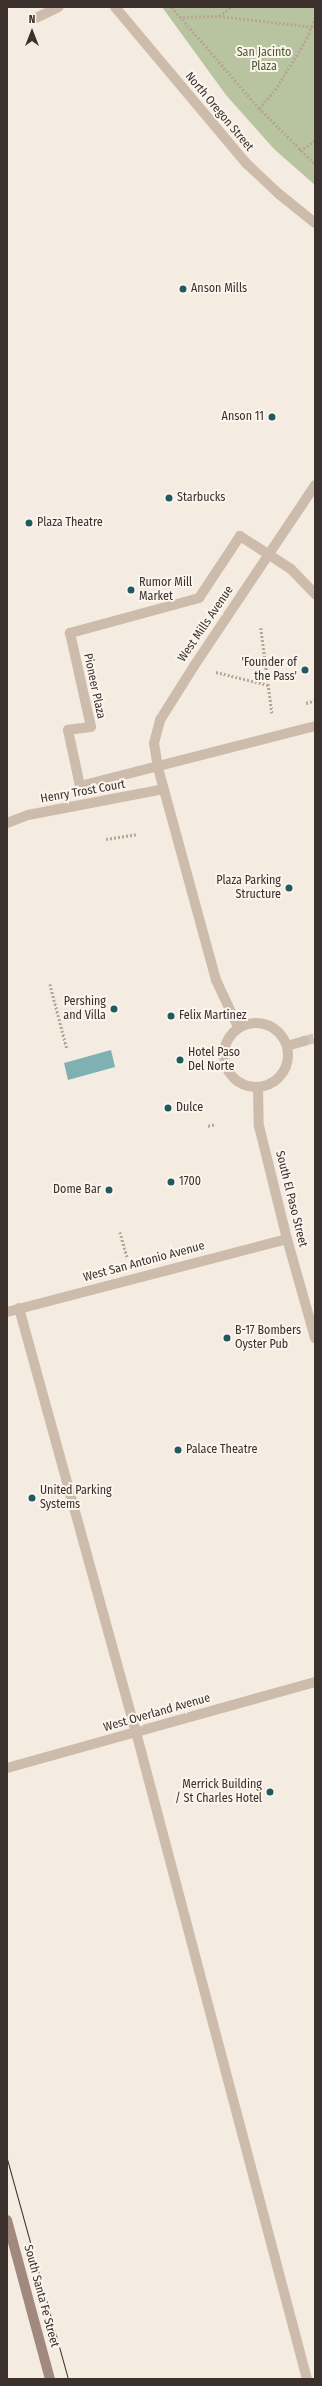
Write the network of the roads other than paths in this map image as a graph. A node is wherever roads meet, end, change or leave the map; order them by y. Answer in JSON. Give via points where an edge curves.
{"nodes":[{"id":1,"x":59,"y":7,"type":"edge"},
{"id":2,"x":115,"y":7,"type":"edge"},
{"id":3,"x":36,"y":18,"type":"dead end"},
{"id":4,"x":315,"y":223,"type":"edge"},
{"id":5,"x":315,"y":485,"type":"edge"},
{"id":6,"x":269,"y":554,"type":"junction"},
{"id":7,"x":315,"y":594,"type":"edge"},
{"id":8,"x":315,"y":726,"type":"edge"},
{"id":9,"x":158,"y":768,"type":"junction"},
{"id":10,"x":164,"y":789,"type":"junction"},
{"id":11,"x":7,"y":823,"type":"edge"},
{"id":12,"x":238,"y":1027,"type":"junction"},
{"id":13,"x":304,"y":1041,"type":"tunnel mouth"},
{"id":14,"x":287,"y":1046,"type":"junction"},
{"id":15,"x":258,"y":1087,"type":"junction"},
{"id":16,"x":287,"y":1239,"type":"junction"},
{"id":17,"x":19,"y":1308,"type":"junction"},
{"id":18,"x":7,"y":1312,"type":"edge"},
{"id":19,"x":315,"y":1338,"type":"edge"},
{"id":20,"x":315,"y":1682,"type":"edge"},
{"id":21,"x":136,"y":1732,"type":"junction"},
{"id":22,"x":7,"y":1768,"type":"edge"},
{"id":23,"x":7,"y":2220,"type":"edge"},
{"id":24,"x":50,"y":2379,"type":"edge"},
{"id":25,"x":308,"y":2379,"type":"edge"}],
"edges":[{"from":1,"to":3,"type":"street"},
{"from":2,"to":4,"type":"street","name":"North Oregon Street","via":[[246,163]]},
{"from":5,"to":6,"type":"street","name":"West Mills Avenue"},
{"from":6,"to":7,"type":"street","name":"Pioneer Plaza","via":[[291,568]]},
{"from":6,"to":9,"type":"street","name":"West Mills Avenue","via":[[160,720],[154,743]]},
{"from":6,"to":9,"type":"street","name":"Pioneer Plaza","via":[[240,536],[198,598],[70,633],[90,726],[68,730],[80,786]]},
{"from":8,"to":9,"type":"street","name":"Pioneer Plaza"},
{"from":9,"to":10,"type":"street","name":"West Mills Avenue"},
{"from":10,"to":11,"type":"street","name":"Henry Trost Court","via":[[28,815]]},
{"from":10,"to":12,"type":"street","via":[[216,980]]},
{"from":12,"to":14,"type":"street","via":[[255,1023],[265,1024],[283,1036]]},
{"from":12,"to":15,"type":"street","via":[[229,1035],[225,1046],[226,1066],[238,1082],[247,1087]]},
{"from":13,"to":14,"type":"street"},
{"from":14,"to":15,"type":"street","via":[[287,1063],[283,1072],[277,1080]]},
{"from":15,"to":16,"type":"street","name":"South El Paso Street","via":[[259,1126]]},
{"from":16,"to":17,"type":"street","name":"West San Antonio Avenue"},
{"from":16,"to":19,"type":"street","name":"South El Paso Street"},
{"from":17,"to":18,"type":"street","name":"West San Antonio Avenue"},
{"from":17,"to":21,"type":"street"},
{"from":20,"to":21,"type":"street","name":"West Overland Avenue"},
{"from":21,"to":22,"type":"street","name":"West Overland Avenue"},
{"from":21,"to":25,"type":"street"},
{"from":23,"to":24,"type":"main road","name":"South Santa Fe Street"}]}
